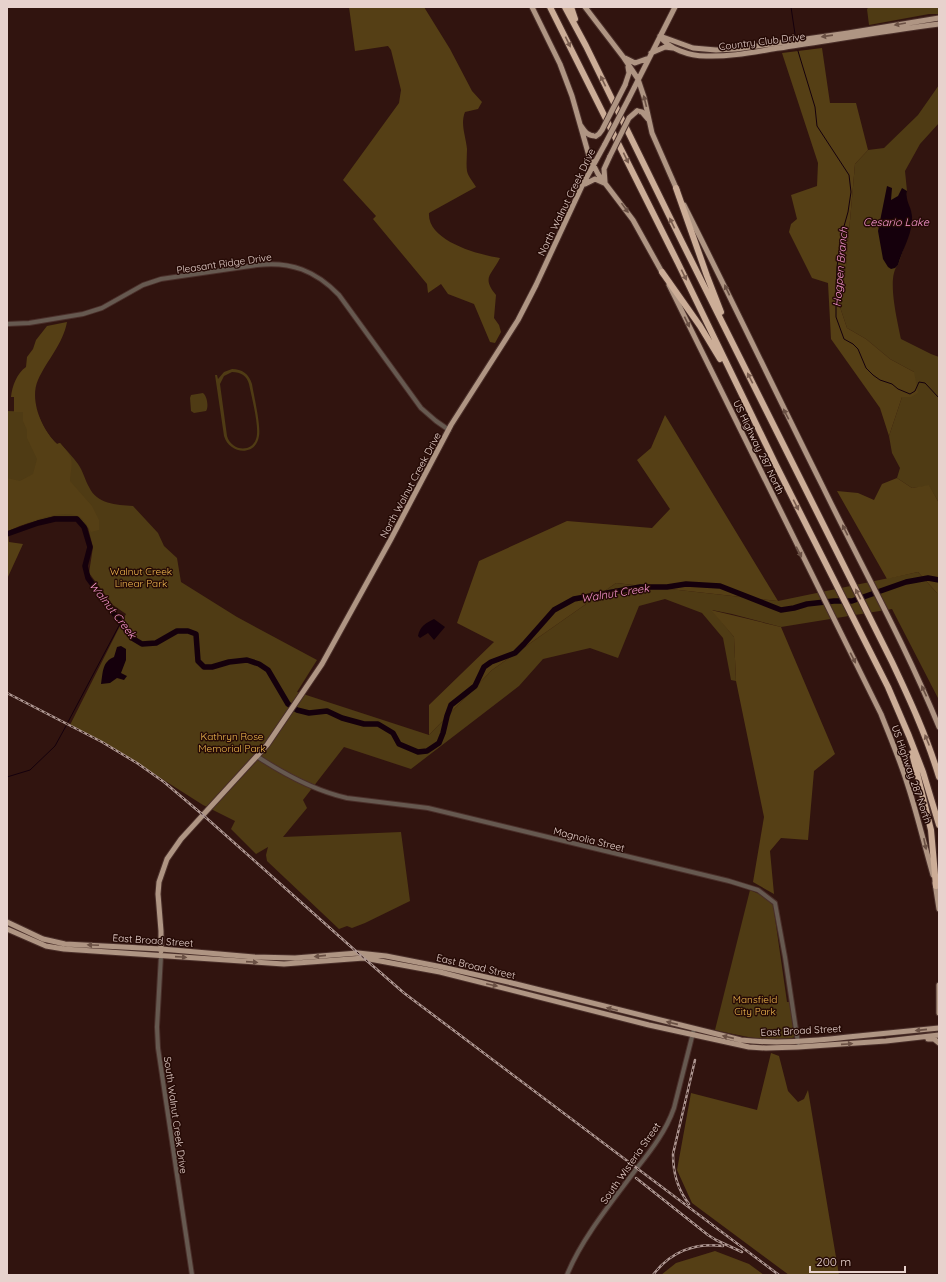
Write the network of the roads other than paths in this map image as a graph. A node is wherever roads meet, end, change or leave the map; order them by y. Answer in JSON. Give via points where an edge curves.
{"nodes":[{"id":1,"x":532,"y":7,"type":"edge"},
{"id":2,"x":550,"y":7,"type":"edge"},
{"id":3,"x":565,"y":7,"type":"edge"},
{"id":4,"x":571,"y":7,"type":"edge"},
{"id":5,"x":585,"y":7,"type":"edge"},
{"id":6,"x":675,"y":7,"type":"edge"},
{"id":7,"x":939,"y":18,"type":"edge"},
{"id":8,"x":939,"y":24,"type":"edge"},
{"id":9,"x":660,"y":36,"type":"junction"},
{"id":10,"x":582,"y":38,"type":"junction"},
{"id":11,"x":770,"y":44,"type":"junction"},
{"id":12,"x":754,"y":47,"type":"junction"},
{"id":13,"x":675,"y":48,"type":"junction"},
{"id":14,"x":716,"y":50,"type":"junction"},
{"id":15,"x":753,"y":53,"type":"junction"},
{"id":16,"x":650,"y":55,"type":"junction"},
{"id":17,"x":734,"y":55,"type":"junction"},
{"id":18,"x":705,"y":56,"type":"junction"},
{"id":19,"x":624,"y":58,"type":"junction"},
{"id":20,"x":638,"y":79,"type":"junction"},
{"id":21,"x":650,"y":123,"type":"junction"},
{"id":22,"x":579,"y":124,"type":"junction"},
{"id":23,"x":593,"y":165,"type":"junction"},
{"id":24,"x":606,"y":184,"type":"junction"},
{"id":25,"x":582,"y":186,"type":"junction"},
{"id":26,"x":676,"y":188,"type":"junction"},
{"id":27,"x":662,"y":272,"type":"junction"},
{"id":28,"x":7,"y":324,"type":"edge"},
{"id":29,"x":740,"y":358,"type":"junction"},
{"id":30,"x":728,"y":367,"type":"junction"},
{"id":31,"x":449,"y":430,"type":"junction"},
{"id":32,"x":939,"y":727,"type":"edge"},
{"id":33,"x":909,"y":736,"type":"junction"},
{"id":34,"x":932,"y":753,"type":"junction"},
{"id":35,"x":258,"y":757,"type":"junction"},
{"id":36,"x":939,"y":767,"type":"edge"},
{"id":37,"x":939,"y":777,"type":"edge"},
{"id":38,"x":939,"y":825,"type":"edge"},
{"id":39,"x":936,"y":886,"type":"junction"},
{"id":40,"x":939,"y":909,"type":"edge"},
{"id":41,"x":7,"y":922,"type":"edge"},
{"id":42,"x":7,"y":929,"type":"edge"},
{"id":43,"x":161,"y":949,"type":"junction"},
{"id":44,"x":343,"y":954,"type":"junction"},
{"id":45,"x":161,"y":956,"type":"junction"},
{"id":46,"x":213,"y":956,"type":"junction"},
{"id":47,"x":345,"y":959,"type":"junction"},
{"id":48,"x":386,"y":959,"type":"junction"},
{"id":49,"x":441,"y":969,"type":"junction"},
{"id":50,"x":469,"y":973,"type":"junction"},
{"id":51,"x":468,"y":979,"type":"junction"},
{"id":52,"x":939,"y":985,"type":"edge"},
{"id":53,"x":939,"y":998,"type":"edge"},
{"id":54,"x":939,"y":1013,"type":"edge"},
{"id":55,"x":939,"y":1028,"type":"edge"},
{"id":56,"x":693,"y":1032,"type":"junction"},
{"id":57,"x":886,"y":1033,"type":"junction"},
{"id":58,"x":939,"y":1035,"type":"edge"},
{"id":59,"x":922,"y":1037,"type":"junction"},
{"id":60,"x":830,"y":1039,"type":"junction"},
{"id":61,"x":741,"y":1040,"type":"junction"},
{"id":62,"x":798,"y":1041,"type":"junction"},
{"id":63,"x":886,"y":1041,"type":"junction"},
{"id":64,"x":768,"y":1042,"type":"junction"},
{"id":65,"x":939,"y":1043,"type":"edge"},
{"id":66,"x":831,"y":1045,"type":"junction"},
{"id":67,"x":739,"y":1046,"type":"junction"},
{"id":68,"x":798,"y":1047,"type":"junction"},
{"id":69,"x":766,"y":1048,"type":"junction"},
{"id":70,"x":192,"y":1275,"type":"edge"},
{"id":71,"x":567,"y":1275,"type":"edge"}],
"edges":[{"from":1,"to":22,"type":"main road","name":"US Highway 287 North","via":[[560,64]]},
{"from":2,"to":30,"type":"highway","one_way":true},
{"from":3,"to":10,"type":"highway"},
{"from":4,"to":10,"type":"highway"},
{"from":5,"to":19,"type":"main road"},
{"from":6,"to":9,"type":"main road","name":"North Walnut Creek Drive"},
{"from":7,"to":11,"type":"main road","name":"Country Club Drive","one_way":true},
{"from":8,"to":15,"type":"main road","name":"Country Club Drive"},
{"from":9,"to":13,"type":"main road","name":"Country Club Drive"},
{"from":9,"to":14,"type":"main road","name":"Country Club Drive","via":[[693,48]]},
{"from":9,"to":16,"type":"main road","name":"North Walnut Creek Drive"},
{"from":29,"to":10,"type":"highway","one_way":true},
{"from":11,"to":12,"type":"main road","name":"Country Club Drive"},
{"from":11,"to":15,"type":"main road","via":[[768,47],[756,49]]},
{"from":12,"to":14,"type":"main road","name":"Country Club Drive"},
{"from":12,"to":17,"type":"main road"},
{"from":13,"to":16,"type":"main road","via":[[665,47]]},
{"from":13,"to":18,"type":"main road","name":"Country Club Drive"},
{"from":14,"to":18,"type":"main road"},
{"from":15,"to":17,"type":"main road","name":"Country Club Drive"},
{"from":16,"to":19,"type":"main road","via":[[635,62]]},
{"from":16,"to":20,"type":"main road","name":"North Walnut Creek Drive"},
{"from":17,"to":18,"type":"main road","name":"Country Club Drive"},
{"from":19,"to":20,"type":"main road"},
{"from":19,"to":22,"type":"main road","bridge":true,"via":[[630,73],[602,130],[596,136],[591,136]]},
{"from":21,"to":20,"type":"main road","one_way":true},
{"from":20,"to":23,"type":"main road","name":"North Walnut Creek Drive","bridge":true},
{"from":21,"to":24,"type":"main road","bridge":true,"via":[[642,112],[637,111],[629,118],[604,169]]},
{"from":21,"to":26,"type":"main road"},
{"from":22,"to":23,"type":"main road","name":"US Highway 287 North"},
{"from":23,"to":24,"type":"main road","name":"US Highway 287 North"},
{"from":23,"to":25,"type":"main road","name":"North Walnut Creek Drive"},
{"from":24,"to":25,"type":"main road","via":[[595,179]]},
{"from":24,"to":27,"type":"main road","name":"US Highway 287 North","one_way":true,"via":[[634,220]]},
{"from":25,"to":31,"type":"main road","name":"North Walnut Creek Drive","via":[[518,320]]},
{"from":26,"to":29,"type":"highway"},
{"from":32,"to":26,"type":"main road","one_way":true,"via":[[885,610]]},
{"from":27,"to":30,"type":"highway"},
{"from":27,"to":39,"type":"main road","name":"US Highway 287 North","one_way":true,"via":[[881,714],[908,783]]},
{"from":28,"to":31,"type":"street","name":"Pleasant Ridge Drive","via":[[83,314],[102,308],[143,285],[161,279],[270,264],[293,266],[313,274],[339,295],[421,408]]},
{"from":34,"to":29,"type":"highway","one_way":true,"via":[[913,705]]},
{"from":30,"to":33,"type":"highway","one_way":true,"via":[[855,620]]},
{"from":31,"to":35,"type":"main road","name":"North Walnut Creek Drive","via":[[334,644]]},
{"from":33,"to":38,"type":"highway"},
{"from":33,"to":39,"type":"highway","via":[[931,830]]},
{"from":34,"to":36,"type":"highway"},
{"from":34,"to":37,"type":"highway"},
{"from":35,"to":43,"type":"main road","name":"North Walnut Creek Drive","via":[[181,839],[167,860],[159,882],[158,894]]},
{"from":35,"to":62,"type":"street","name":"Magnolia Street","via":[[318,790],[334,795],[428,808],[758,890],[775,903]]},
{"from":39,"to":40,"type":"main road","name":"US Highway 287 North"},
{"from":43,"to":41,"type":"main road","name":"East Broad Street","one_way":true,"via":[[59,943],[43,939]]},
{"from":42,"to":45,"type":"main road","name":"East Broad Street","via":[[34,942],[55,948]]},
{"from":43,"to":45,"type":"main road","name":"North Walnut Creek Drive"},
{"from":43,"to":46,"type":"main road","name":"East Broad Street"},
{"from":44,"to":46,"type":"main road","name":"East Broad Street","one_way":true,"via":[[295,958]]},
{"from":44,"to":47,"type":"main road"},
{"from":44,"to":48,"type":"main road","name":"East Broad Street","via":[[365,953]]},
{"from":45,"to":46,"type":"main road","name":"East Broad Street","one_way":true},
{"from":45,"to":70,"type":"street","name":"South Walnut Creek Drive","via":[[158,1048]]},
{"from":46,"to":47,"type":"main road","name":"East Broad Street","one_way":true,"via":[[284,964]]},
{"from":47,"to":48,"type":"main road","name":"East Broad Street"},
{"from":48,"to":49,"type":"main road","name":"East Broad Street"},
{"from":49,"to":50,"type":"main road","name":"East Broad Street"},
{"from":49,"to":51,"type":"main road","name":"East Broad Street"},
{"from":50,"to":51,"type":"main road"},
{"from":56,"to":50,"type":"main road","name":"East Broad Street","one_way":true},
{"from":51,"to":56,"type":"main road","name":"East Broad Street","one_way":true,"via":[[649,1025]]},
{"from":52,"to":53,"type":"main road"},
{"from":53,"to":54,"type":"main road"},
{"from":55,"to":57,"type":"main road","name":"East Broad Street","one_way":true},
{"from":61,"to":56,"type":"main road","name":"East Broad Street","one_way":true},
{"from":56,"to":67,"type":"main road","name":"East Broad Street"},
{"from":56,"to":71,"type":"street","name":"South Wisteria Street","via":[[674,1108],[665,1129],[586,1240]]},
{"from":57,"to":60,"type":"main road","name":"East Broad Street"},
{"from":57,"to":63,"type":"main road"},
{"from":58,"to":59,"type":"main road","name":"East Broad Street"},
{"from":59,"to":63,"type":"main road","name":"East Broad Street"},
{"from":59,"to":65,"type":"main road","via":[[933,1038]]},
{"from":60,"to":62,"type":"main road","name":"East Broad Street"},
{"from":60,"to":66,"type":"main road"},
{"from":61,"to":64,"type":"main road","name":"East Broad Street"},
{"from":61,"to":67,"type":"main road"},
{"from":62,"to":64,"type":"main road","name":"East Broad Street"},
{"from":62,"to":68,"type":"street","name":"Magnolia Street"},
{"from":66,"to":63,"type":"main road","name":"East Broad Street","one_way":true},
{"from":64,"to":69,"type":"main road"},
{"from":66,"to":68,"type":"main road","name":"East Broad Street"},
{"from":67,"to":69,"type":"main road","name":"East Broad Street"},
{"from":68,"to":69,"type":"main road","name":"East Broad Street"}]}
